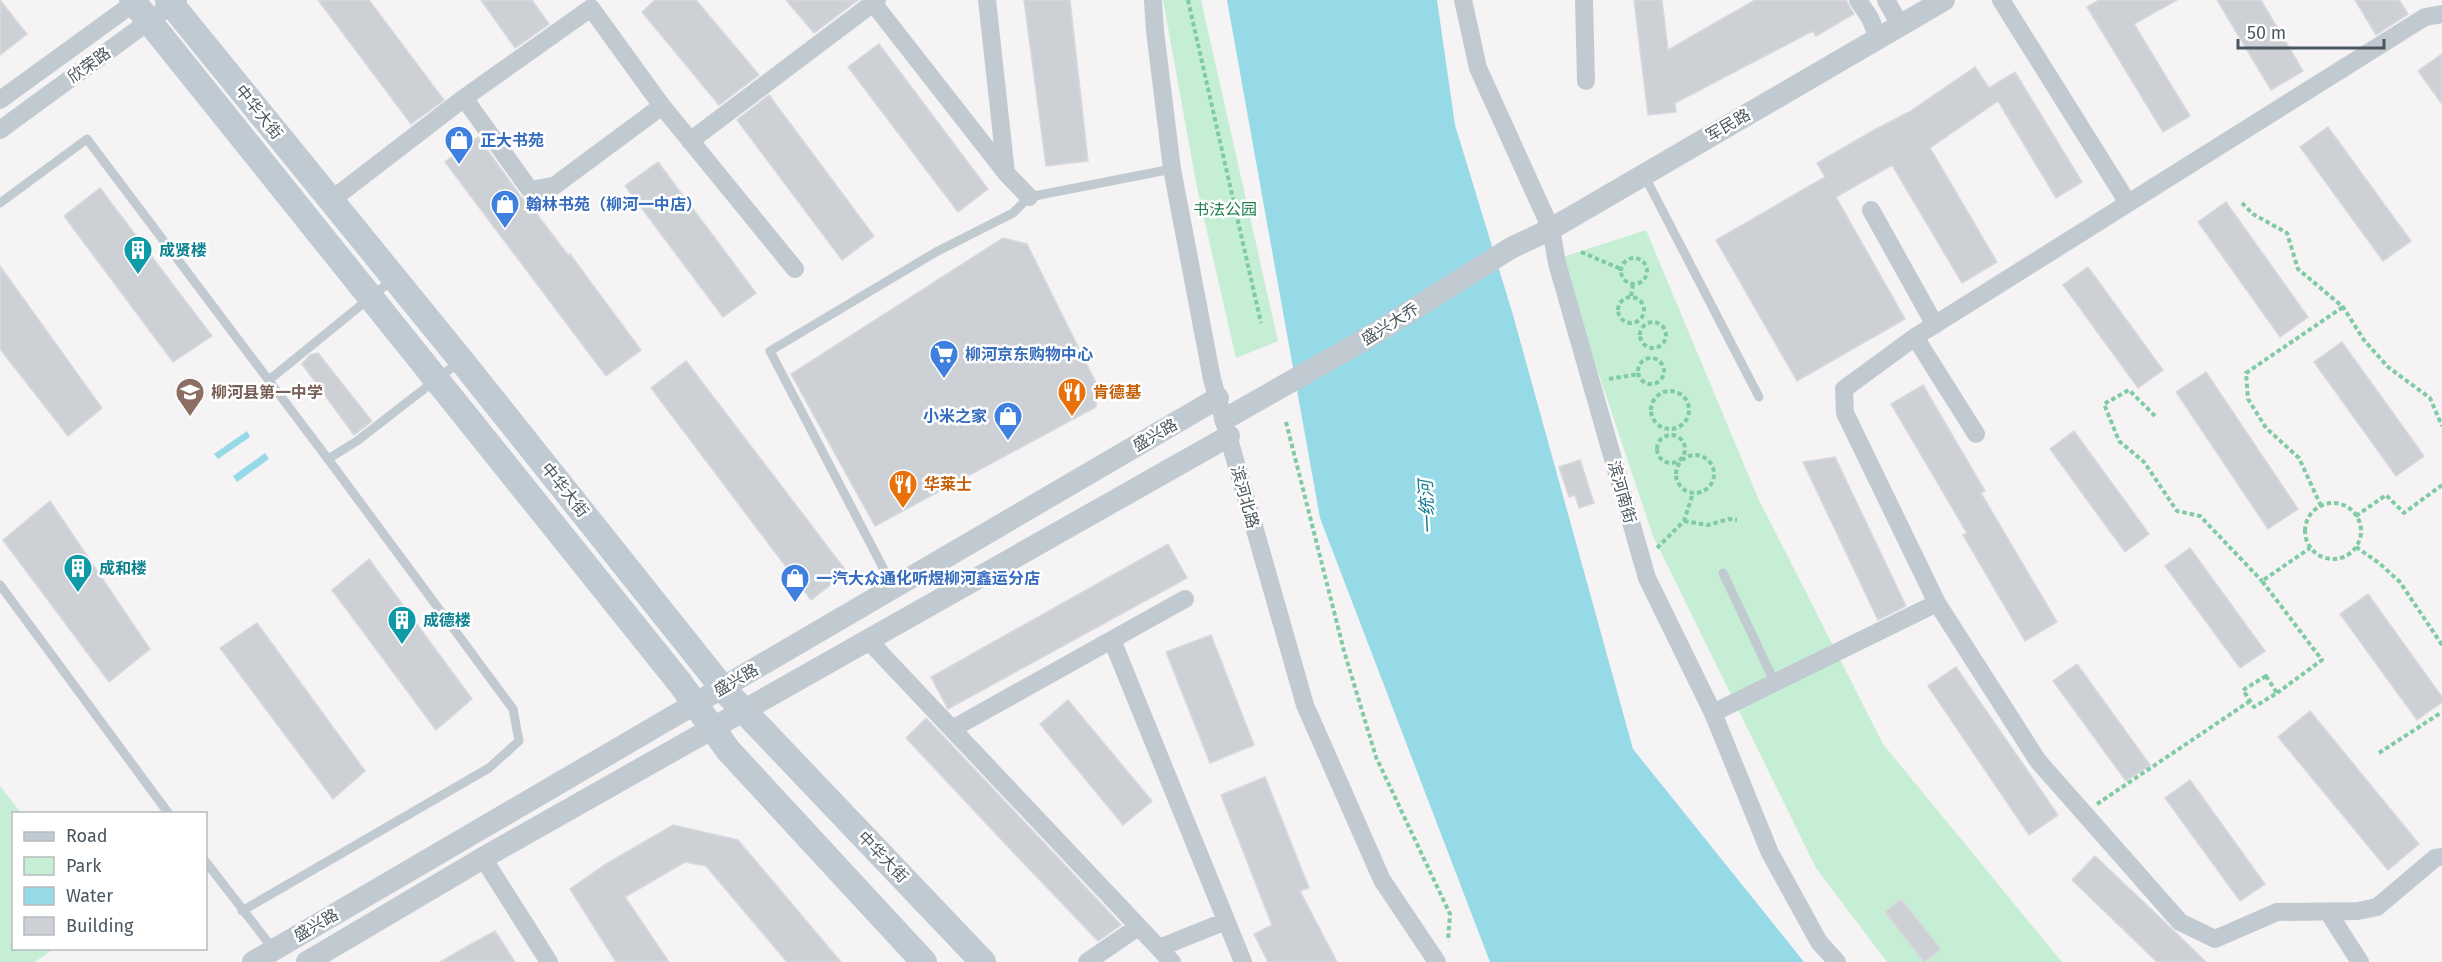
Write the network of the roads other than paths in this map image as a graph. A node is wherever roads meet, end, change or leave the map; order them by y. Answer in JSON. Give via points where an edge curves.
{"nodes":[{"id":1,"x":987,"y":0,"type":"edge"},
{"id":2,"x":1154,"y":0,"type":"edge"},
{"id":3,"x":1462,"y":0,"type":"edge"},
{"id":4,"x":1584,"y":0,"type":"edge"},
{"id":5,"x":1858,"y":0,"type":"edge"},
{"id":6,"x":1886,"y":0,"type":"edge"},
{"id":7,"x":1944,"y":0,"type":"edge"},
{"id":8,"x":2001,"y":0,"type":"edge"},
{"id":9,"x":172,"y":2,"type":"edge"},
{"id":10,"x":875,"y":2,"type":"edge"},
{"id":11,"x":593,"y":3,"type":"edge"},
{"id":12,"x":138,"y":6,"type":"edge"},
{"id":13,"x":2442,"y":14,"type":"edge"},
{"id":14,"x":1900,"y":26,"type":"junction"},
{"id":15,"x":1878,"y":38,"type":"junction"},
{"id":16,"x":1586,"y":81,"type":"dead end"},
{"id":17,"x":464,"y":98,"type":"junction"},
{"id":18,"x":0,"y":100,"type":"edge"},
{"id":19,"x":662,"y":105,"type":"junction"},
{"id":20,"x":0,"y":130,"type":"edge"},
{"id":21,"x":690,"y":141,"type":"junction"},
{"id":22,"x":1172,"y":169,"type":"junction"},
{"id":23,"x":1006,"y":173,"type":"junction"},
{"id":24,"x":1644,"y":175,"type":"junction"},
{"id":25,"x":1029,"y":196,"type":"junction"},
{"id":26,"x":330,"y":201,"type":"junction"},
{"id":27,"x":0,"y":203,"type":"edge"},
{"id":28,"x":2128,"y":203,"type":"junction"},
{"id":29,"x":1871,"y":210,"type":"dead end"},
{"id":30,"x":1551,"y":229,"type":"junction"},
{"id":31,"x":1511,"y":248,"type":"joint"},
{"id":32,"x":795,"y":269,"type":"dead end"},
{"id":33,"x":394,"y":278,"type":"junction"},
{"id":34,"x":369,"y":298,"type":"junction"},
{"id":35,"x":1935,"y":325,"type":"junction"},
{"id":36,"x":1915,"y":337,"type":"junction"},
{"id":37,"x":461,"y":360,"type":"junction"},
{"id":38,"x":269,"y":380,"type":"junction"},
{"id":39,"x":435,"y":380,"type":"junction"},
{"id":40,"x":1759,"y":397,"type":"dead end"},
{"id":41,"x":1224,"y":417,"type":"junction"},
{"id":42,"x":1976,"y":434,"type":"dead end"},
{"id":43,"x":328,"y":459,"type":"junction"},
{"id":44,"x":1723,"y":573,"type":"dead end"},
{"id":45,"x":0,"y":585,"type":"edge"},
{"id":46,"x":894,"y":588,"type":"junction"},
{"id":47,"x":1185,"y":599,"type":"dead end"},
{"id":48,"x":1937,"y":603,"type":"junction"},
{"id":49,"x":868,"y":640,"type":"junction"},
{"id":50,"x":1112,"y":640,"type":"junction"},
{"id":51,"x":1775,"y":682,"type":"junction"},
{"id":52,"x":722,"y":688,"type":"junction"},
{"id":53,"x":694,"y":704,"type":"junction"},
{"id":54,"x":744,"y":711,"type":"junction"},
{"id":55,"x":1713,"y":712,"type":"junction"},
{"id":56,"x":712,"y":728,"type":"junction"},
{"id":57,"x":952,"y":729,"type":"junction"},
{"id":58,"x":169,"y":812,"type":"edge"},
{"id":59,"x":2442,"y":857,"type":"edge"},
{"id":60,"x":483,"y":858,"type":"junction"},
{"id":61,"x":207,"y":863,"type":"edge"},
{"id":62,"x":242,"y":911,"type":"junction"},
{"id":63,"x":2328,"y":912,"type":"junction"},
{"id":64,"x":1226,"y":921,"type":"junction"},
{"id":65,"x":1138,"y":927,"type":"junction"},
{"id":66,"x":1159,"y":948,"type":"junction"},
{"id":67,"x":274,"y":950,"type":"junction"},
{"id":68,"x":253,"y":962,"type":"edge"},
{"id":69,"x":307,"y":962,"type":"edge"},
{"id":70,"x":549,"y":962,"type":"edge"},
{"id":71,"x":924,"y":962,"type":"edge"},
{"id":72,"x":983,"y":962,"type":"edge"},
{"id":73,"x":1087,"y":962,"type":"edge"},
{"id":74,"x":1172,"y":962,"type":"edge"},
{"id":75,"x":1243,"y":962,"type":"edge"},
{"id":76,"x":1437,"y":962,"type":"edge"},
{"id":77,"x":1837,"y":962,"type":"edge"},
{"id":78,"x":2360,"y":962,"type":"edge"}],
"edges":[{"from":1,"to":23,"type":"street"},
{"from":2,"to":22,"type":"street","name":"滨河北路"},
{"from":3,"to":30,"type":"street","name":"滨河南街","via":[[1478,68]]},
{"from":4,"to":16,"type":"street"},
{"from":5,"to":15,"type":"street"},
{"from":6,"to":14,"type":"street"},
{"from":7,"to":14,"type":"street","name":"军民路"},
{"from":8,"to":28,"type":"street"},
{"from":9,"to":12,"type":"street","name":"欣荣路"},
{"from":9,"to":26,"type":"main road","name":"中华大街"},
{"from":10,"to":21,"type":"street"},
{"from":10,"to":23,"type":"street"},
{"from":11,"to":17,"type":"street"},
{"from":11,"to":19,"type":"street"},
{"from":12,"to":18,"type":"street","name":"欣荣路"},
{"from":12,"to":20,"type":"street","name":"欣荣路"},
{"from":12,"to":34,"type":"main road","name":"中华大街"},
{"from":13,"to":28,"type":"street","via":[[2425,17]]},
{"from":14,"to":15,"type":"street","name":"军民路"},
{"from":15,"to":24,"type":"street","name":"军民路"},
{"from":17,"to":19,"type":"street","via":[[530,190],[554,186]]},
{"from":17,"to":26,"type":"street"},
{"from":19,"to":21,"type":"street"},
{"from":21,"to":32,"type":"street"},
{"from":22,"to":25,"type":"lane"},
{"from":22,"to":41,"type":"street","name":"滨河北路","via":[[1212,379]]},
{"from":23,"to":25,"type":"street"},
{"from":24,"to":30,"type":"street","name":"军民路"},
{"from":24,"to":40,"type":"lane"},
{"from":25,"to":46,"type":"lane","via":[[1013,213],[936,252],[770,351]]},
{"from":26,"to":33,"type":"main road","name":"中华大街"},
{"from":27,"to":38,"type":"lane","via":[[87,140]]},
{"from":28,"to":35,"type":"street"},
{"from":29,"to":35,"type":"street"},
{"from":30,"to":31,"type":"street","name":"军民路"},
{"from":30,"to":55,"type":"street","name":"滨河南街","via":[[1589,382],[1647,578]]},
{"from":31,"to":41,"type":"street","name":"盛兴大乔","via":[[1371,336]]},
{"from":33,"to":34,"type":"lane"},
{"from":33,"to":37,"type":"main road","name":"中华大街"},
{"from":34,"to":38,"type":"lane"},
{"from":34,"to":39,"type":"main road","name":"中华大街"},
{"from":35,"to":36,"type":"street"},
{"from":36,"to":42,"type":"street"},
{"from":36,"to":48,"type":"street","via":[[1844,389],[1845,413]]},
{"from":37,"to":39,"type":"lane"},
{"from":37,"to":52,"type":"main road","name":"中华大街"},
{"from":38,"to":43,"type":"lane"},
{"from":39,"to":43,"type":"lane"},
{"from":39,"to":53,"type":"main road","name":"中华大街"},
{"from":41,"to":46,"type":"street","name":"盛兴路"},
{"from":41,"to":49,"type":"street","name":"盛兴路"},
{"from":41,"to":76,"type":"street","name":"滨河北路","via":[[1305,705],[1382,880]]},
{"from":43,"to":62,"type":"lane","via":[[513,710],[519,741],[489,768]]},
{"from":44,"to":51,"type":"lane"},
{"from":45,"to":58,"type":"lane"},
{"from":46,"to":52,"type":"street","name":"盛兴路"},
{"from":47,"to":50,"type":"street"},
{"from":48,"to":51,"type":"street"},
{"from":48,"to":63,"type":"street","via":[[2038,761],[2180,922],[2215,939],[2277,912]]},
{"from":49,"to":54,"type":"street","name":"盛兴路"},
{"from":49,"to":57,"type":"street"},
{"from":50,"to":57,"type":"street"},
{"from":50,"to":64,"type":"street"},
{"from":51,"to":55,"type":"street"},
{"from":52,"to":53,"type":"street","name":"盛兴路"},
{"from":52,"to":54,"type":"main road","name":"中华大街"},
{"from":53,"to":56,"type":"main road","name":"中华大街"},
{"from":53,"to":67,"type":"street","name":"盛兴路"},
{"from":54,"to":56,"type":"street","name":"盛兴路"},
{"from":54,"to":72,"type":"main road","name":"中华大街"},
{"from":55,"to":77,"type":"street","name":"滨河南街","via":[[1770,853],[1819,942]]},
{"from":56,"to":60,"type":"street","name":"盛兴路"},
{"from":56,"to":71,"type":"main road","name":"中华大街"},
{"from":57,"to":65,"type":"street"},
{"from":59,"to":63,"type":"street","via":[[2435,858],[2377,907]]},
{"from":60,"to":69,"type":"street","name":"盛兴路"},
{"from":60,"to":70,"type":"street"},
{"from":61,"to":62,"type":"lane"},
{"from":62,"to":67,"type":"lane"},
{"from":63,"to":78,"type":"street"},
{"from":64,"to":66,"type":"street"},
{"from":64,"to":75,"type":"street"},
{"from":65,"to":66,"type":"street"},
{"from":65,"to":73,"type":"street"},
{"from":66,"to":74,"type":"street"},
{"from":67,"to":68,"type":"street","name":"盛兴路"}]}
